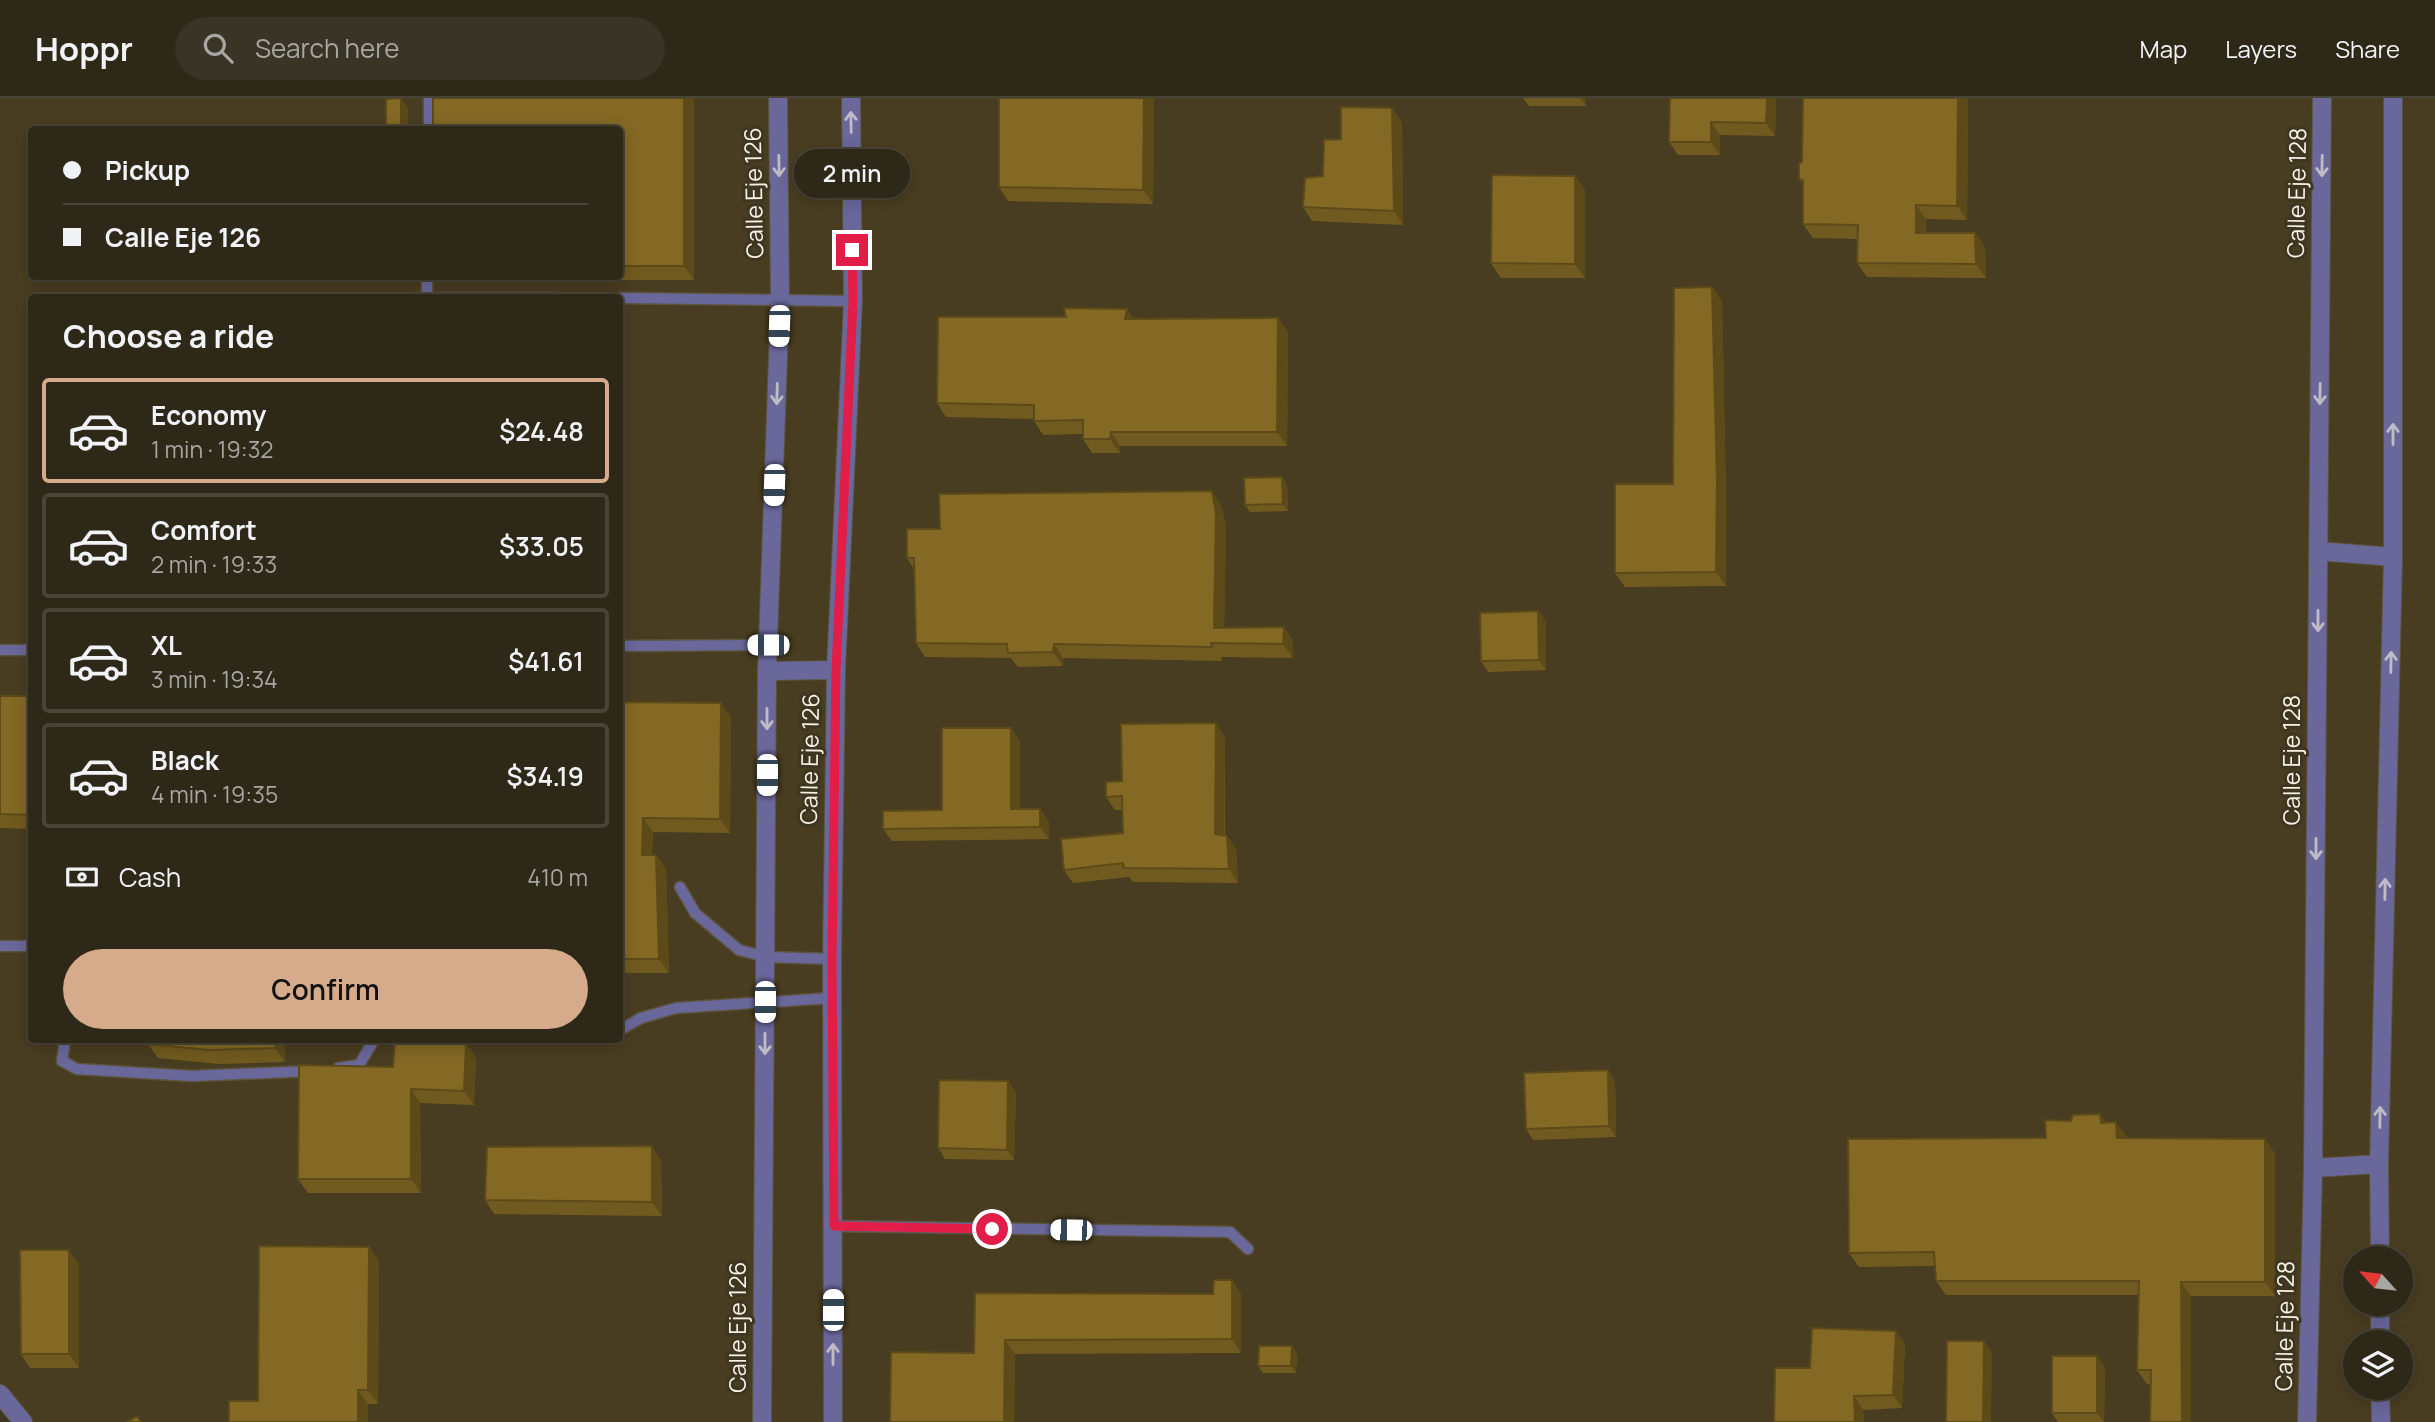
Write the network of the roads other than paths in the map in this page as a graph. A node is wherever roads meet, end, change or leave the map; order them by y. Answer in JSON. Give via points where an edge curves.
{"nodes":[{"id":1,"x":429,"y":98,"type":"edge"},
{"id":2,"x":778,"y":98,"type":"edge"},
{"id":3,"x":851,"y":98,"type":"edge"},
{"id":4,"x":2322,"y":98,"type":"edge"},
{"id":5,"x":2393,"y":98,"type":"edge"},
{"id":6,"x":429,"y":126,"type":"edge"},
{"id":7,"x":623,"y":298,"type":"edge"},
{"id":8,"x":780,"y":299,"type":"junction"},
{"id":9,"x":853,"y":301,"type":"junction"},
{"id":10,"x":2318,"y":551,"type":"junction"},
{"id":11,"x":2393,"y":557,"type":"junction"},
{"id":12,"x":768,"y":645,"type":"junction"},
{"id":13,"x":623,"y":646,"type":"edge"},
{"id":14,"x":0,"y":650,"type":"edge"},
{"id":15,"x":28,"y":650,"type":"edge"},
{"id":16,"x":836,"y":670,"type":"junction"},
{"id":17,"x":767,"y":671,"type":"junction"},
{"id":18,"x":680,"y":887,"type":"dead end"},
{"id":19,"x":0,"y":946,"type":"edge"},
{"id":20,"x":28,"y":947,"type":"edge"},
{"id":21,"x":767,"y":957,"type":"junction"},
{"id":22,"x":832,"y":960,"type":"junction"},
{"id":23,"x":832,"y":998,"type":"junction"},
{"id":24,"x":765,"y":1002,"type":"junction"},
{"id":25,"x":623,"y":1028,"type":"edge"},
{"id":26,"x":65,"y":1043,"type":"edge"},
{"id":27,"x":372,"y":1043,"type":"edge"},
{"id":28,"x":2379,"y":1164,"type":"junction"},
{"id":29,"x":2313,"y":1168,"type":"junction"},
{"id":30,"x":834,"y":1226,"type":"junction"},
{"id":31,"x":2380,"y":1246,"type":"edge"},
{"id":32,"x":1248,"y":1249,"type":"dead end"},
{"id":33,"x":0,"y":1394,"type":"edge"},
{"id":34,"x":2380,"y":1400,"type":"edge"},
{"id":35,"x":23,"y":1422,"type":"edge"},
{"id":36,"x":762,"y":1422,"type":"edge"},
{"id":37,"x":833,"y":1422,"type":"edge"},
{"id":38,"x":2307,"y":1422,"type":"edge"},
{"id":39,"x":2381,"y":1422,"type":"edge"}],
"edges":[{"from":1,"to":6,"type":"lane"},
{"from":2,"to":8,"type":"street","name":"Calle Eje 126","one_way":true},
{"from":9,"to":3,"type":"street","name":"Calle Eje 126","one_way":true},
{"from":4,"to":10,"type":"street","name":"Calle Eje 128","one_way":true},
{"from":11,"to":5,"type":"street","one_way":true},
{"from":7,"to":8,"type":"lane"},
{"from":8,"to":9,"type":"lane"},
{"from":8,"to":12,"type":"street","name":"Calle Eje 126","one_way":true},
{"from":9,"to":16,"type":"street","name":"Calle Eje 126"},
{"from":10,"to":11,"type":"street"},
{"from":10,"to":29,"type":"street","name":"Calle Eje 128","one_way":true},
{"from":28,"to":11,"type":"street","one_way":true},
{"from":12,"to":13,"type":"lane"},
{"from":12,"to":17,"type":"street","name":"Calle Eje 126"},
{"from":14,"to":15,"type":"lane"},
{"from":16,"to":17,"type":"street"},
{"from":16,"to":22,"type":"street","name":"Calle Eje 126"},
{"from":17,"to":21,"type":"street","name":"Calle Eje 126","one_way":true},
{"from":18,"to":21,"type":"lane","via":[[695,913],[739,950]]},
{"from":19,"to":20,"type":"lane"},
{"from":21,"to":22,"type":"lane"},
{"from":21,"to":24,"type":"street","name":"Calle Eje 126"},
{"from":22,"to":23,"type":"street","name":"Calle Eje 126"},
{"from":23,"to":24,"type":"lane"},
{"from":23,"to":30,"type":"street","name":"Calle Eje 126"},
{"from":24,"to":25,"type":"lane","via":[[676,1008]]},
{"from":24,"to":36,"type":"street","name":"Calle Eje 126","one_way":true},
{"from":26,"to":27,"type":"lane","via":[[62,1061],[77,1069],[191,1076],[309,1072],[359,1065]]},
{"from":28,"to":29,"type":"street"},
{"from":28,"to":31,"type":"street"},
{"from":29,"to":38,"type":"street","name":"Calle Eje 128"},
{"from":30,"to":32,"type":"lane","via":[[1230,1232]]},
{"from":37,"to":30,"type":"street","name":"Calle Eje 126","one_way":true},
{"from":33,"to":35,"type":"street"},
{"from":34,"to":39,"type":"street"}]}
